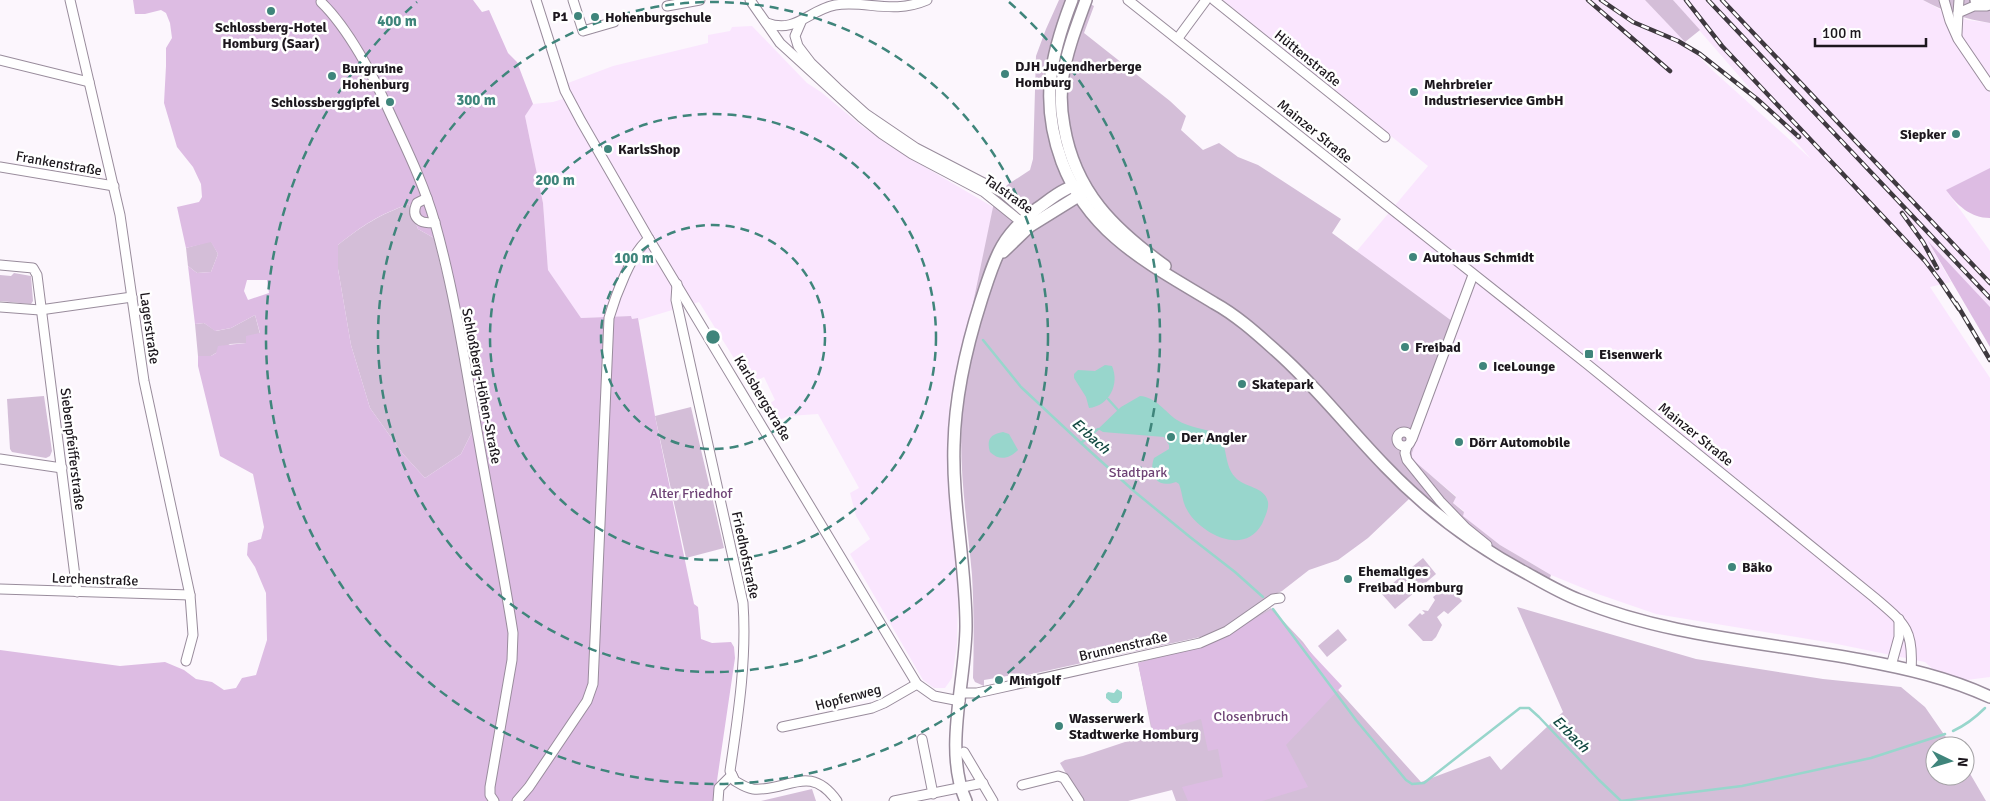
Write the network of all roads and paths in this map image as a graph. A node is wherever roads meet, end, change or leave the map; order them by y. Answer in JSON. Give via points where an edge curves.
{"nodes":[{"id":1,"x":70,"y":0,"type":"edge"},
{"id":2,"x":536,"y":0,"type":"edge"},
{"id":3,"x":574,"y":0,"type":"edge"},
{"id":4,"x":700,"y":0,"type":"edge"},
{"id":5,"x":750,"y":0,"type":"edge"},
{"id":6,"x":927,"y":0,"type":"edge"},
{"id":7,"x":1072,"y":0,"type":"edge"},
{"id":8,"x":1086,"y":0,"type":"edge"},
{"id":9,"x":1128,"y":0,"type":"edge"},
{"id":10,"x":1134,"y":0,"type":"edge"},
{"id":11,"x":1206,"y":0,"type":"edge"},
{"id":12,"x":1214,"y":0,"type":"edge"},
{"id":13,"x":1952,"y":0,"type":"edge"},
{"id":14,"x":1959,"y":0,"type":"edge"},
{"id":15,"x":1976,"y":0,"type":"edge"},
{"id":16,"x":321,"y":2,"type":"dead end"},
{"id":17,"x":1946,"y":5,"type":"edge"},
{"id":18,"x":1990,"y":5,"type":"edge"},
{"id":19,"x":667,"y":6,"type":"dead end"},
{"id":20,"x":1140,"y":8,"type":"junction"},
{"id":21,"x":1958,"y":12,"type":"junction"},
{"id":22,"x":614,"y":22,"type":"dead end"},
{"id":23,"x":801,"y":22,"type":"junction"},
{"id":24,"x":767,"y":23,"type":"junction"},
{"id":25,"x":1178,"y":38,"type":"junction"},
{"id":26,"x":1958,"y":39,"type":"junction"},
{"id":27,"x":0,"y":60,"type":"edge"},
{"id":28,"x":89,"y":82,"type":"junction"},
{"id":29,"x":1990,"y":86,"type":"edge"},
{"id":30,"x":1385,"y":137,"type":"dead end"},
{"id":31,"x":0,"y":167,"type":"edge"},
{"id":32,"x":114,"y":186,"type":"junction"},
{"id":33,"x":1080,"y":189,"type":"junction"},
{"id":34,"x":427,"y":198,"type":"junction"},
{"id":35,"x":1026,"y":221,"type":"junction"},
{"id":36,"x":435,"y":222,"type":"junction"},
{"id":37,"x":649,"y":238,"type":"junction"},
{"id":38,"x":0,"y":265,"type":"edge"},
{"id":39,"x":1473,"y":275,"type":"junction"},
{"id":40,"x":677,"y":284,"type":"junction"},
{"id":41,"x":132,"y":297,"type":"junction"},
{"id":42,"x":0,"y":307,"type":"edge"},
{"id":43,"x":40,"y":310,"type":"junction"},
{"id":44,"x":1425,"y":399,"type":"junction"},
{"id":45,"x":1409,"y":443,"type":"junction"},
{"id":46,"x":0,"y":459,"type":"edge"},
{"id":47,"x":62,"y":468,"type":"junction"},
{"id":48,"x":1500,"y":560,"type":"junction"},
{"id":49,"x":0,"y":589,"type":"edge"},
{"id":50,"x":77,"y":592,"type":"junction"},
{"id":51,"x":190,"y":595,"type":"junction"},
{"id":52,"x":1280,"y":598,"type":"dead end"},
{"id":53,"x":1899,"y":619,"type":"junction"},
{"id":54,"x":186,"y":661,"type":"dead end"},
{"id":55,"x":1892,"y":666,"type":"junction"},
{"id":56,"x":1911,"y":670,"type":"junction"},
{"id":57,"x":917,"y":684,"type":"junction"},
{"id":58,"x":960,"y":697,"type":"junction"},
{"id":59,"x":1990,"y":697,"type":"edge"},
{"id":60,"x":782,"y":727,"type":"dead end"},
{"id":61,"x":922,"y":738,"type":"dead end"},
{"id":62,"x":964,"y":752,"type":"dead end"},
{"id":63,"x":732,"y":775,"type":"junction"},
{"id":64,"x":982,"y":784,"type":"junction"},
{"id":65,"x":1022,"y":785,"type":"dead end"},
{"id":66,"x":960,"y":789,"type":"junction"},
{"id":67,"x":933,"y":794,"type":"junction"},
{"id":68,"x":494,"y":801,"type":"edge"},
{"id":69,"x":517,"y":801,"type":"edge"},
{"id":70,"x":718,"y":801,"type":"edge"},
{"id":71,"x":837,"y":801,"type":"edge"},
{"id":72,"x":894,"y":801,"type":"edge"},
{"id":73,"x":966,"y":801,"type":"edge"},
{"id":74,"x":993,"y":801,"type":"edge"},
{"id":75,"x":1079,"y":801,"type":"edge"}],
"edges":[{"from":1,"to":28,"type":"street","name":"Lagerstraße"},
{"from":2,"to":37,"type":"street","name":"Karlsbergstraße","via":[[565,91]]},
{"from":3,"to":22,"type":"street","via":[[583,31]]},
{"from":4,"to":19,"type":"street"},
{"from":5,"to":24,"type":"street","name":"Talstraße"},
{"from":6,"to":23,"type":"street","via":[[896,8],[844,4],[820,10]]},
{"from":7,"to":33,"type":"main road","via":[[1054,50],[1049,91],[1053,128],[1062,162]]},
{"from":8,"to":33,"type":"main road","via":[[1068,53],[1061,96],[1069,151]]},
{"from":9,"to":20,"type":"street","name":"Mainzer Straße"},
{"from":10,"to":20,"type":"street","name":"Mainzer Straße"},
{"from":11,"to":25,"type":"street"},
{"from":12,"to":30,"type":"street","name":"Hüttenstraße"},
{"from":13,"to":17,"type":"street"},
{"from":14,"to":21,"type":"street"},
{"from":15,"to":18,"type":"main road"},
{"from":16,"to":34,"type":"street","name":"Schloßberg-Höhen-Straße","via":[[360,54]]},
{"from":17,"to":26,"type":"street"},
{"from":18,"to":21,"type":"street"},
{"from":20,"to":25,"type":"street","name":"Mainzer Straße"},
{"from":21,"to":26,"type":"street"},
{"from":23,"to":24,"type":"street","via":[[785,27]]},
{"from":23,"to":35,"type":"street","name":"Talstraße","via":[[795,36],[798,46],[811,63],[859,107],[916,148],[1003,193]]},
{"from":24,"to":35,"type":"street","name":"Talstraße","via":[[793,57],[882,134],[912,154],[984,192]]},
{"from":25,"to":39,"type":"street","name":"Mainzer Straße"},
{"from":26,"to":29,"type":"street"},
{"from":27,"to":28,"type":"street"},
{"from":28,"to":32,"type":"street","name":"Lagerstraße"},
{"from":31,"to":32,"type":"street","name":"Frankenstraße"},
{"from":32,"to":41,"type":"street","name":"Lagerstraße"},
{"from":33,"to":35,"type":"main road"},
{"from":33,"to":48,"type":"main road","via":[[1124,234],[1289,363],[1401,482],[1458,532]]},
{"from":34,"to":36,"type":"street","name":"Schloßberg-Höhen-Straße"},
{"from":34,"to":36,"type":"street","via":[[417,203],[415,215],[424,223]]},
{"from":35,"to":58,"type":"main road","via":[[994,263],[975,318],[957,400],[954,447],[966,614]]},
{"from":36,"to":68,"type":"street","name":"Schloßberg-Höhen-Straße","via":[[469,385],[513,632],[512,660],[490,787]]},
{"from":37,"to":40,"type":"street","name":"Karlsbergstraße"},
{"from":37,"to":69,"type":"street","via":[[641,244],[632,261],[612,307],[608,330],[593,684],[587,700]]},
{"from":38,"to":43,"type":"street","name":"Siebenpfeifferstraße","via":[[33,268]]},
{"from":39,"to":44,"type":"street"},
{"from":39,"to":53,"type":"street","name":"Mainzer Straße"},
{"from":40,"to":57,"type":"street","name":"Karlsbergstraße"},
{"from":40,"to":63,"type":"street","name":"Friedhofstraße","via":[[676,300],[743,603],[743,655]]},
{"from":41,"to":43,"type":"street"},
{"from":41,"to":51,"type":"street","name":"Lagerstraße","via":[[146,389]]},
{"from":42,"to":43,"type":"street"},
{"from":43,"to":47,"type":"street","name":"Siebenpfeifferstraße"},
{"from":44,"to":45,"type":"street"},
{"from":44,"to":45,"type":"street","via":[[1410,426],[1398,436],[1402,446]]},
{"from":45,"to":48,"type":"street","via":[[1406,460],[1445,506]]},
{"from":46,"to":47,"type":"street"},
{"from":47,"to":50,"type":"street","name":"Siebenpfeifferstraße"},
{"from":48,"to":55,"type":"main road","via":[[1578,600],[1640,621],[1708,636]]},
{"from":49,"to":50,"type":"street","name":"Lerchenstraße"},
{"from":50,"to":51,"type":"street","name":"Lerchenstraße"},
{"from":51,"to":54,"type":"street","name":"Lagerstraße","via":[[193,635]]},
{"from":52,"to":58,"type":"street","name":"Brunnenstraße","via":[[1200,643]]},
{"from":53,"to":55,"type":"street","via":[[1899,637]]},
{"from":53,"to":56,"type":"street","name":"Mainzer Straße","via":[[1911,639]]},
{"from":55,"to":56,"type":"main road"},
{"from":56,"to":59,"type":"main road","via":[[1960,684]]},
{"from":57,"to":58,"type":"street","name":"Karlsbergstraße","via":[[934,696]]},
{"from":57,"to":60,"type":"street","name":"Hopfenweg","via":[[872,708]]},
{"from":58,"to":66,"type":"main road","via":[[956,759]]},
{"from":61,"to":67,"type":"street"},
{"from":62,"to":64,"type":"street"},
{"from":63,"to":70,"type":"street","via":[[719,788]]},
{"from":63,"to":71,"type":"street","via":[[735,781],[753,789],[807,780],[817,782],[824,785]]},
{"from":64,"to":66,"type":"street"},
{"from":64,"to":74,"type":"street"},
{"from":65,"to":75,"type":"street","via":[[1058,776],[1064,778]]},
{"from":66,"to":67,"type":"street"},
{"from":66,"to":73,"type":"main road"},
{"from":67,"to":72,"type":"street"}]}
